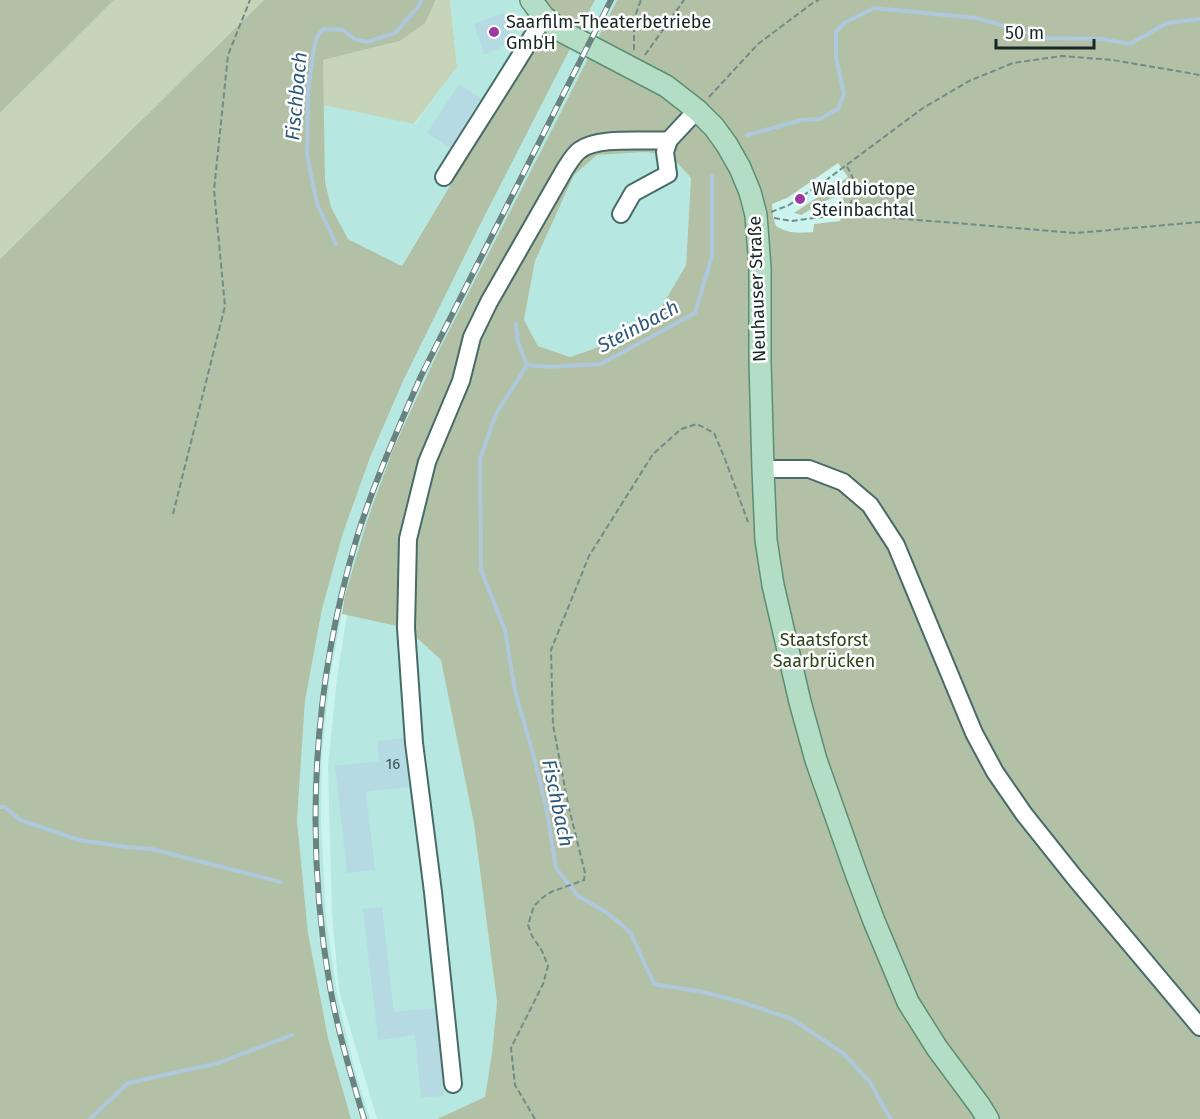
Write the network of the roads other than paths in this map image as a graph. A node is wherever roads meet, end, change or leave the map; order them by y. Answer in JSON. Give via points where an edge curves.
{"nodes":[{"id":1,"x":531,"y":0,"type":"edge"},
{"id":2,"x":544,"y":17,"type":"junction"},
{"id":3,"x":697,"y":110,"type":"junction"},
{"id":4,"x":669,"y":140,"type":"junction"},
{"id":5,"x":444,"y":177,"type":"dead end"},
{"id":6,"x":621,"y":213,"type":"dead end"},
{"id":7,"x":763,"y":469,"type":"junction"},
{"id":8,"x":1200,"y":1027,"type":"edge"},
{"id":9,"x":453,"y":1084,"type":"dead end"},
{"id":10,"x":988,"y":1119,"type":"edge"}],
"edges":[{"from":1,"to":2,"type":"main road","name":"Neuhauser Straße"},
{"from":2,"to":3,"type":"main road","name":"Neuhauser Straße","via":[[563,32],[666,86]]},
{"from":2,"to":5,"type":"street"},
{"from":3,"to":4,"type":"street"},
{"from":3,"to":7,"type":"main road","name":"Neuhauser Straße","via":[[714,127],[740,168],[756,215]]},
{"from":4,"to":6,"type":"street","via":[[665,152],[668,174],[633,194]]},
{"from":4,"to":9,"type":"street","via":[[591,145],[579,150],[565,168],[472,337],[461,381],[428,462],[408,539],[406,628],[413,733]]},
{"from":7,"to":8,"type":"street","via":[[809,469],[843,482],[870,505],[896,545],[974,733],[995,772],[1075,878]]},
{"from":7,"to":10,"type":"main road","name":"Neuhauser Straße","via":[[766,540],[773,585],[816,760],[908,1002]]}]}
